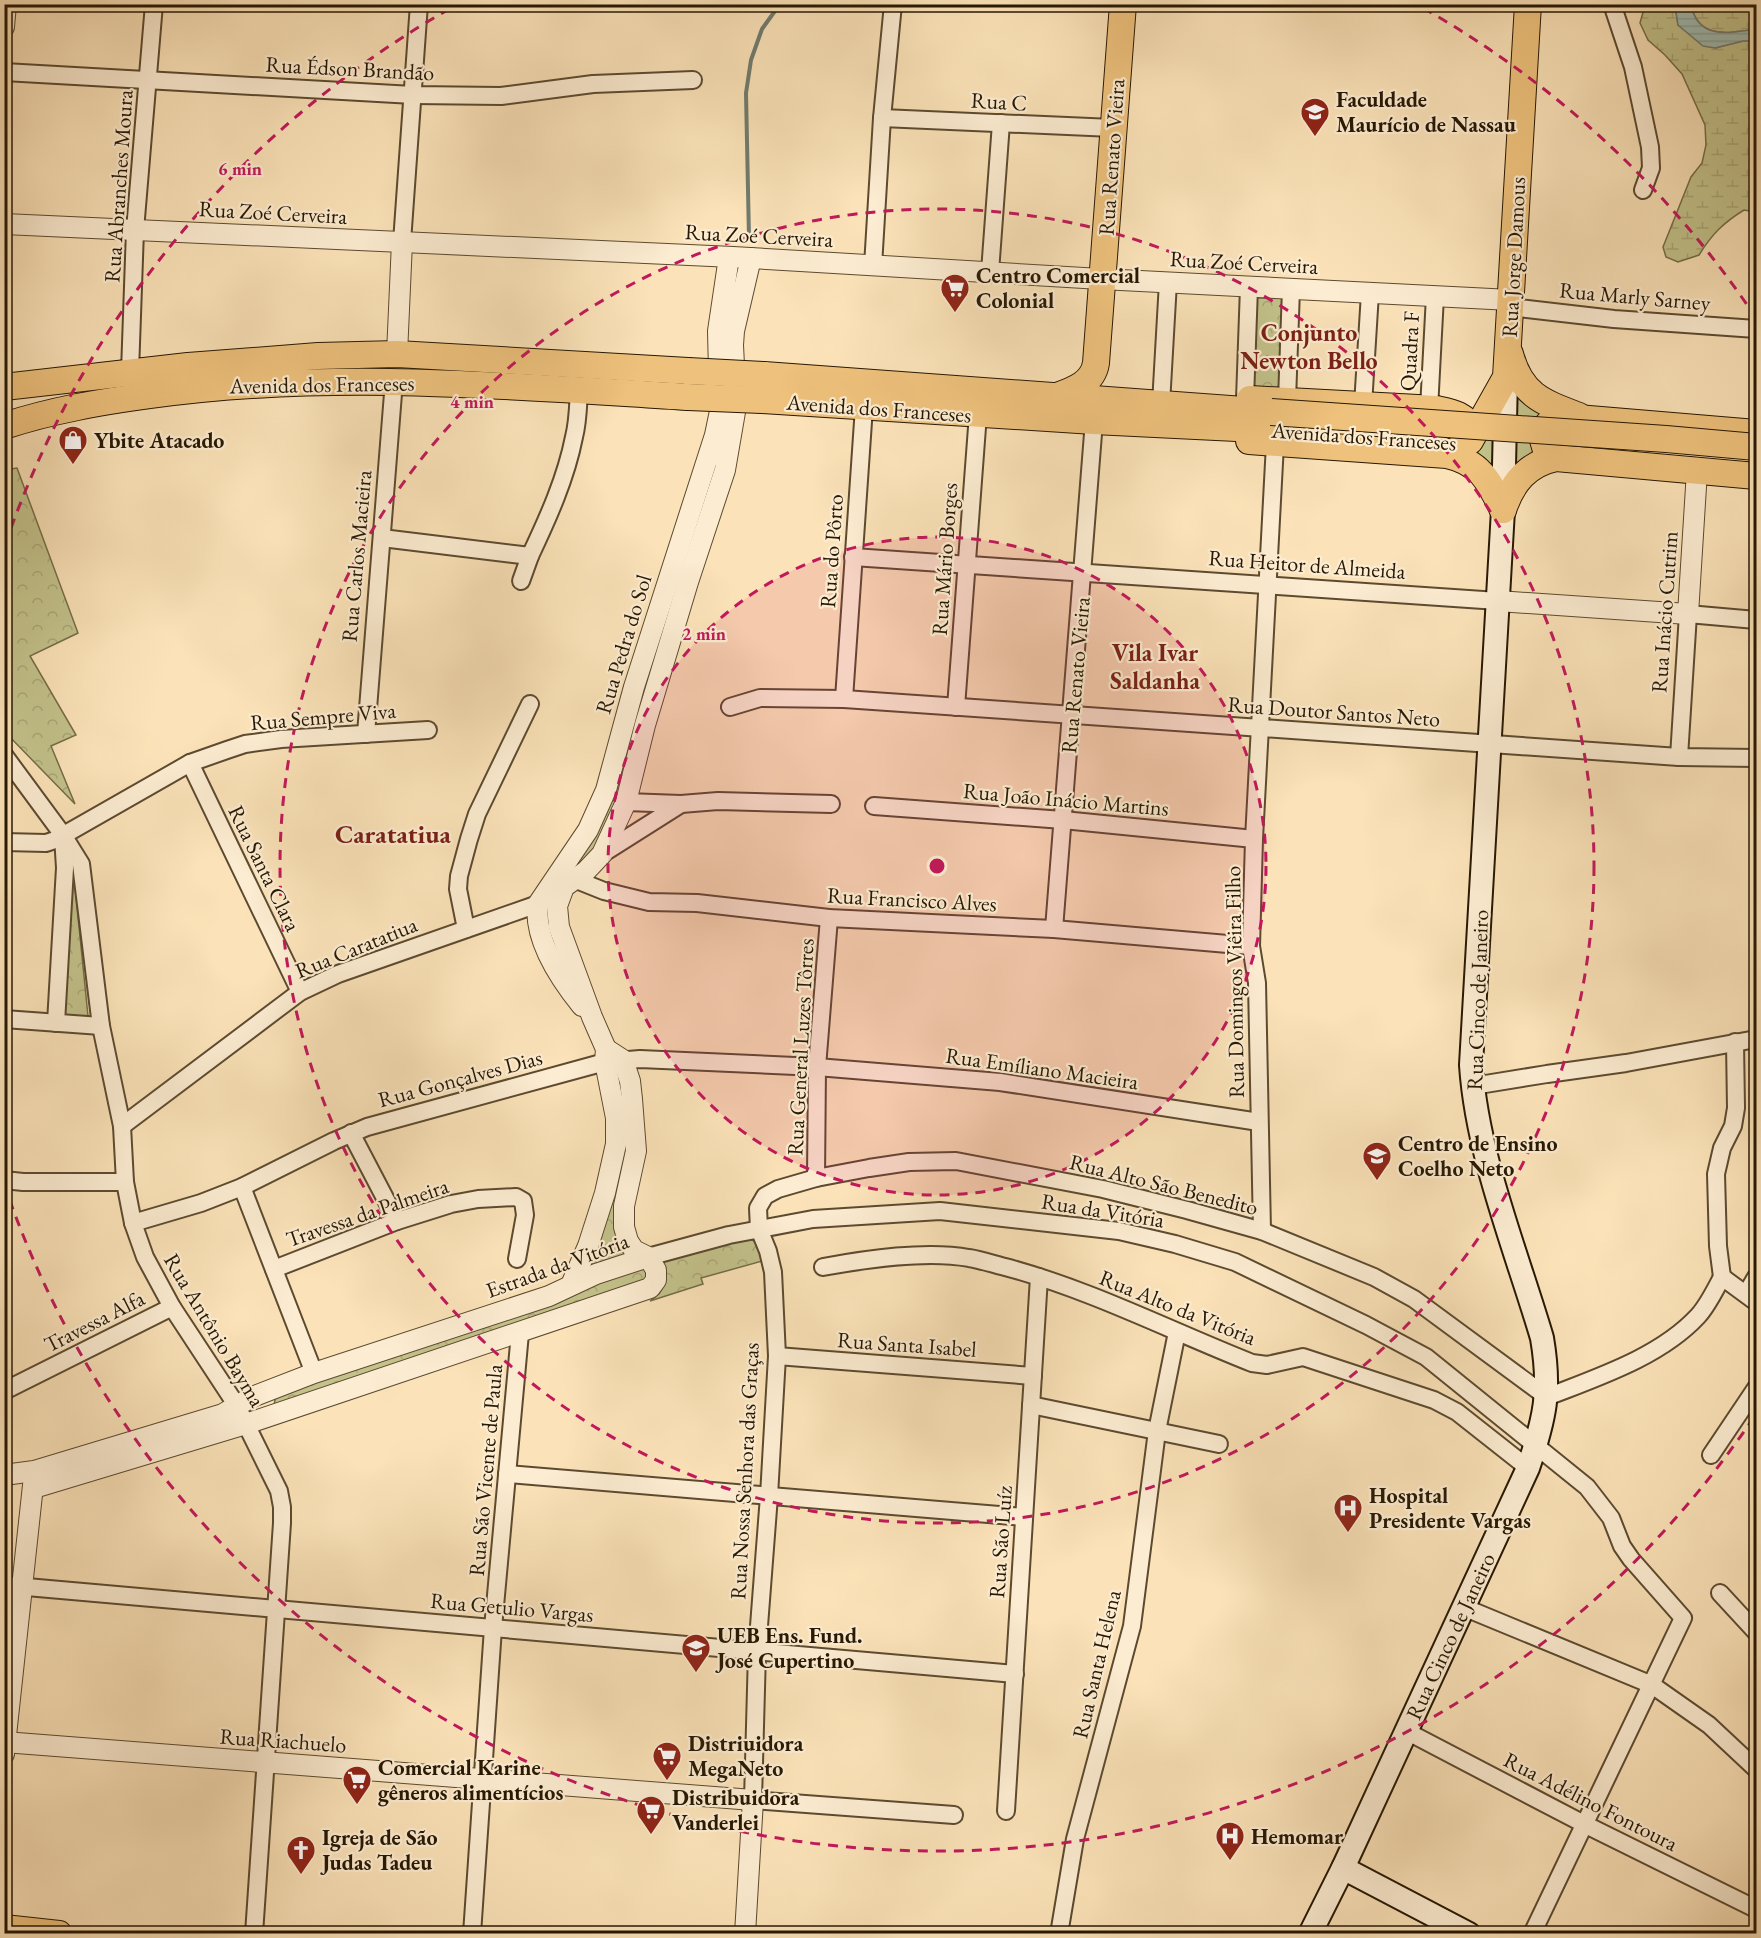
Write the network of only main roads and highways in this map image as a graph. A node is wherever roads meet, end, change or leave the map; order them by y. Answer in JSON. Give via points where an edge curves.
{"nodes":[{"id":1,"x":1123,"y":4,"type":"edge"},
{"id":2,"x":1528,"y":4,"type":"edge"},
{"id":3,"x":1508,"y":348,"type":"junction"},
{"id":4,"x":1506,"y":377,"type":"junction"},
{"id":5,"x":4,"y":389,"type":"edge"},
{"id":6,"x":1057,"y":396,"type":"junction"},
{"id":7,"x":1161,"y":404,"type":"junction"},
{"id":8,"x":1585,"y":419,"type":"junction"},
{"id":9,"x":1277,"y":421,"type":"junction"},
{"id":10,"x":12,"y":424,"type":"edge"},
{"id":11,"x":1756,"y":433,"type":"edge"},
{"id":12,"x":1470,"y":441,"type":"junction"},
{"id":13,"x":1756,"y":447,"type":"edge"},
{"id":14,"x":1439,"y":454,"type":"junction"},
{"id":15,"x":1561,"y":458,"type":"junction"},
{"id":16,"x":1756,"y":464,"type":"edge"},
{"id":17,"x":1756,"y":476,"type":"edge"},
{"id":18,"x":1503,"y":510,"type":"junction"},
{"id":19,"x":1343,"y":1868,"type":"junction"},
{"id":20,"x":4,"y":1928,"type":"edge"},
{"id":21,"x":59,"y":1934,"type":"edge"},
{"id":22,"x":1310,"y":1934,"type":"edge"},
{"id":23,"x":1470,"y":1934,"type":"edge"}],
"edges":[{"from":1,"to":6,"type":"main road","name":"Rua Renato Vieira","via":[[1096,368],[1082,385]]},
{"from":2,"to":3,"type":"main road","name":"Rua Jorge Damous"},
{"from":3,"to":4,"type":"main road","name":"Rua Jorge Damous"},
{"from":3,"to":8,"type":"main road","via":[[1516,374],[1529,392]]},
{"from":4,"to":12,"type":"main road"},
{"from":4,"to":18,"type":"main road","name":"Rua Jorge Damous"},
{"from":5,"to":6,"type":"main road","name":"Avenida dos Franceses","bridge":true,"via":[[130,372],[318,356],[397,354]]},
{"from":6,"to":7,"type":"main road","name":"Avenida dos Franceses"},
{"from":7,"to":9,"type":"main road","name":"Avenida dos Franceses"},
{"from":7,"to":9,"type":"main road","via":[[1245,399]]},
{"from":8,"to":11,"type":"main road"},
{"from":8,"to":15,"type":"main road","via":[[1557,418],[1545,428],[1545,447]]},
{"from":9,"to":10,"type":"main road","name":"Avenida dos Franceses","bridge":true,"via":[[1094,421],[394,381],[210,388],[76,407]]},
{"from":9,"to":12,"type":"main road","via":[[1363,405],[1429,409],[1466,419],[1473,432]]},
{"from":9,"to":13,"type":"main road","name":"Avenida dos Franceses","bridge":true,"via":[[1666,439]]},
{"from":9,"to":14,"type":"main road"},
{"from":9,"to":16,"type":"main road","name":"Avenida dos Franceses"},
{"from":12,"to":14,"type":"main road","via":[[1455,451]]},
{"from":14,"to":18,"type":"main road","via":[[1460,458],[1476,467],[1491,485]]},
{"from":15,"to":17,"type":"main road"},
{"from":15,"to":18,"type":"main road","via":[[1539,463],[1521,476]]},
{"from":18,"to":19,"type":"main road","name":"Rua Cinco de Janeiro","via":[[1471,1065],[1483,1141],[1542,1338],[1547,1397],[1528,1468]]},
{"from":19,"to":22,"type":"main road","name":"Rua Cinco de Janeiro"},
{"from":19,"to":23,"type":"main road"},
{"from":20,"to":21,"type":"main road"}]}
